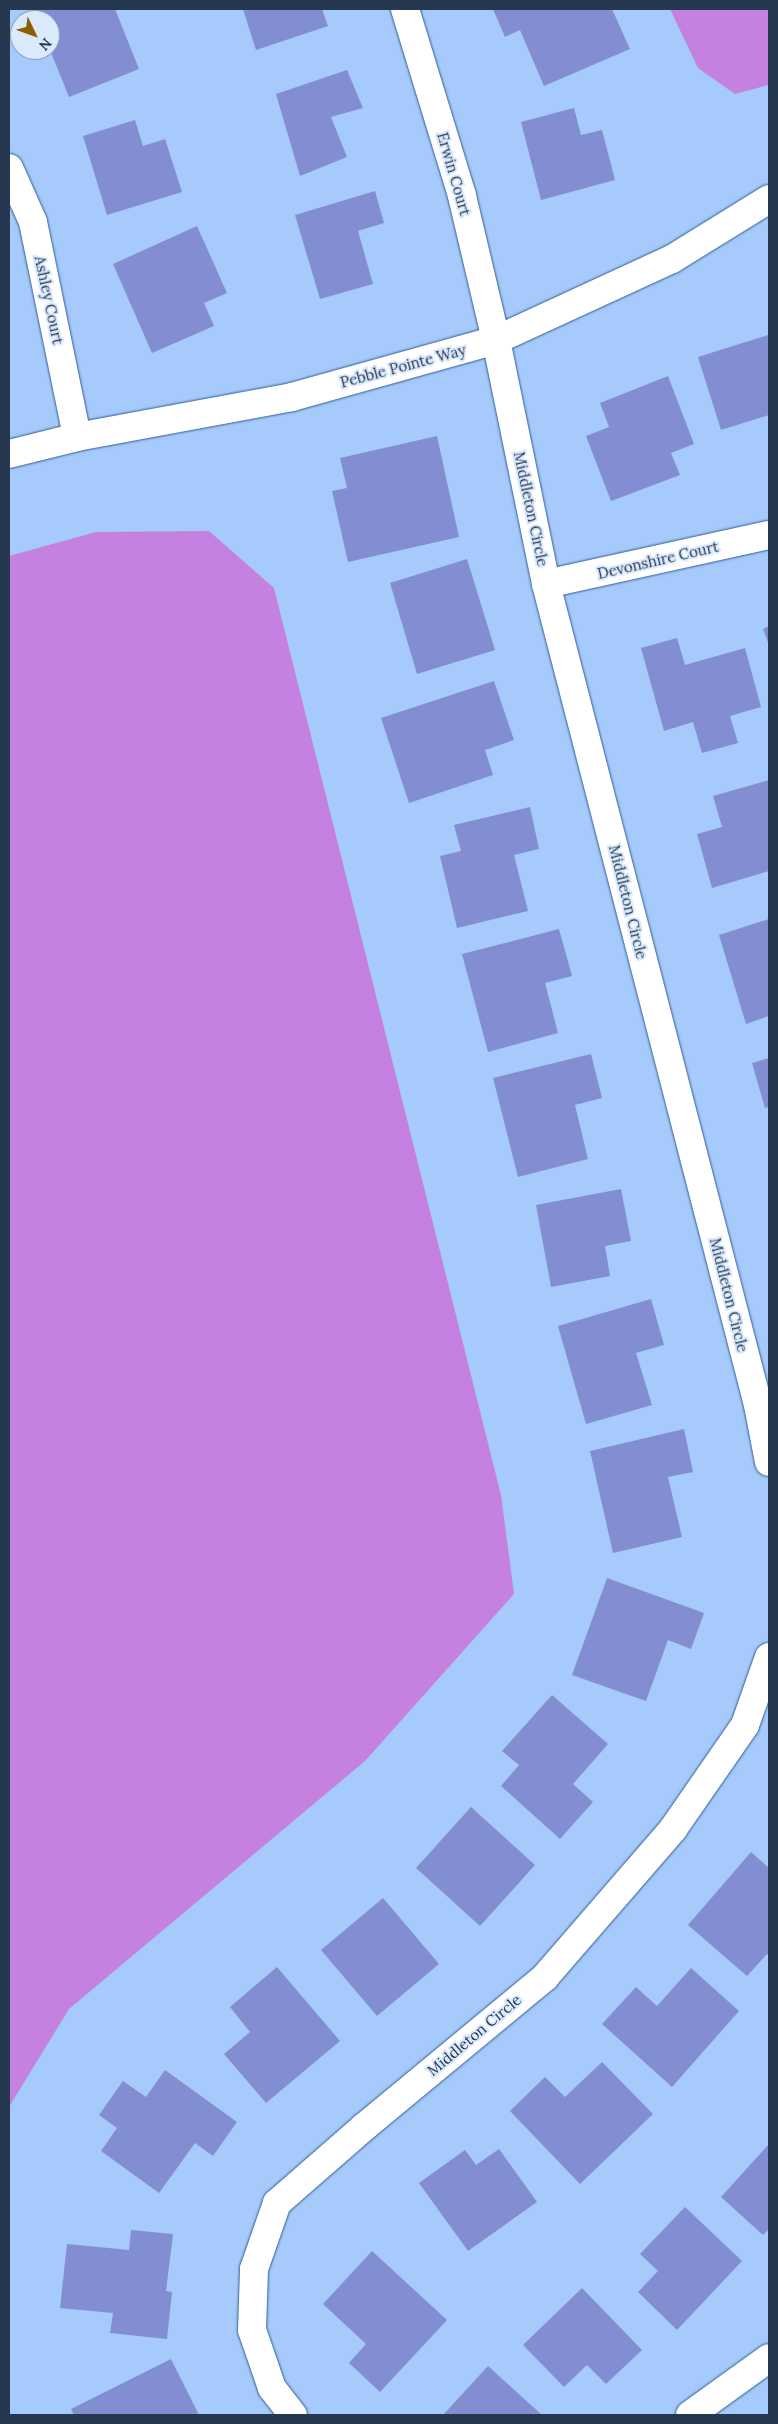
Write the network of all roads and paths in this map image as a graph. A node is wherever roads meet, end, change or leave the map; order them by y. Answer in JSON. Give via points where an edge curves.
{"nodes":[{"id":1,"x":405,"y":9,"type":"edge"},
{"id":2,"x":9,"y":168,"type":"edge"},
{"id":3,"x":769,"y":199,"type":"edge"},
{"id":4,"x":496,"y":340,"type":"junction"},
{"id":5,"x":77,"y":437,"type":"junction"},
{"id":6,"x":9,"y":454,"type":"edge"},
{"id":7,"x":769,"y":535,"type":"edge"},
{"id":8,"x":546,"y":584,"type":"junction"},
{"id":9,"x":764,"y":1403,"type":"edge"},
{"id":10,"x":769,"y":1462,"type":"edge"},
{"id":11,"x":769,"y":1658,"type":"edge"},
{"id":12,"x":769,"y":2358,"type":"edge"},
{"id":13,"x":293,"y":2415,"type":"edge"},
{"id":14,"x":690,"y":2415,"type":"edge"}],
"edges":[{"from":1,"to":4,"type":"street","name":"Erwin Court","via":[[462,196]]},
{"from":2,"to":5,"type":"street","name":"Ashley Court","via":[[33,222]]},
{"from":3,"to":4,"type":"street","name":"Pebble Pointe Way","via":[[672,259]]},
{"from":4,"to":5,"type":"street","name":"Pebble Pointe Way","via":[[292,397]]},
{"from":4,"to":8,"type":"street","name":"Middleton Circle"},
{"from":5,"to":6,"type":"street","name":"Pebble Pointe Way"},
{"from":7,"to":8,"type":"street","name":"Devonshire Court"},
{"from":8,"to":9,"type":"street","name":"Middleton Circle"},
{"from":9,"to":10,"type":"street","name":"Middleton Circle"},
{"from":11,"to":13,"type":"street","name":"Middleton Circle","via":[[745,1725],[673,1828],[544,1977],[364,2126],[277,2203],[254,2269],[252,2330],[272,2388]]},
{"from":12,"to":14,"type":"street"}]}
